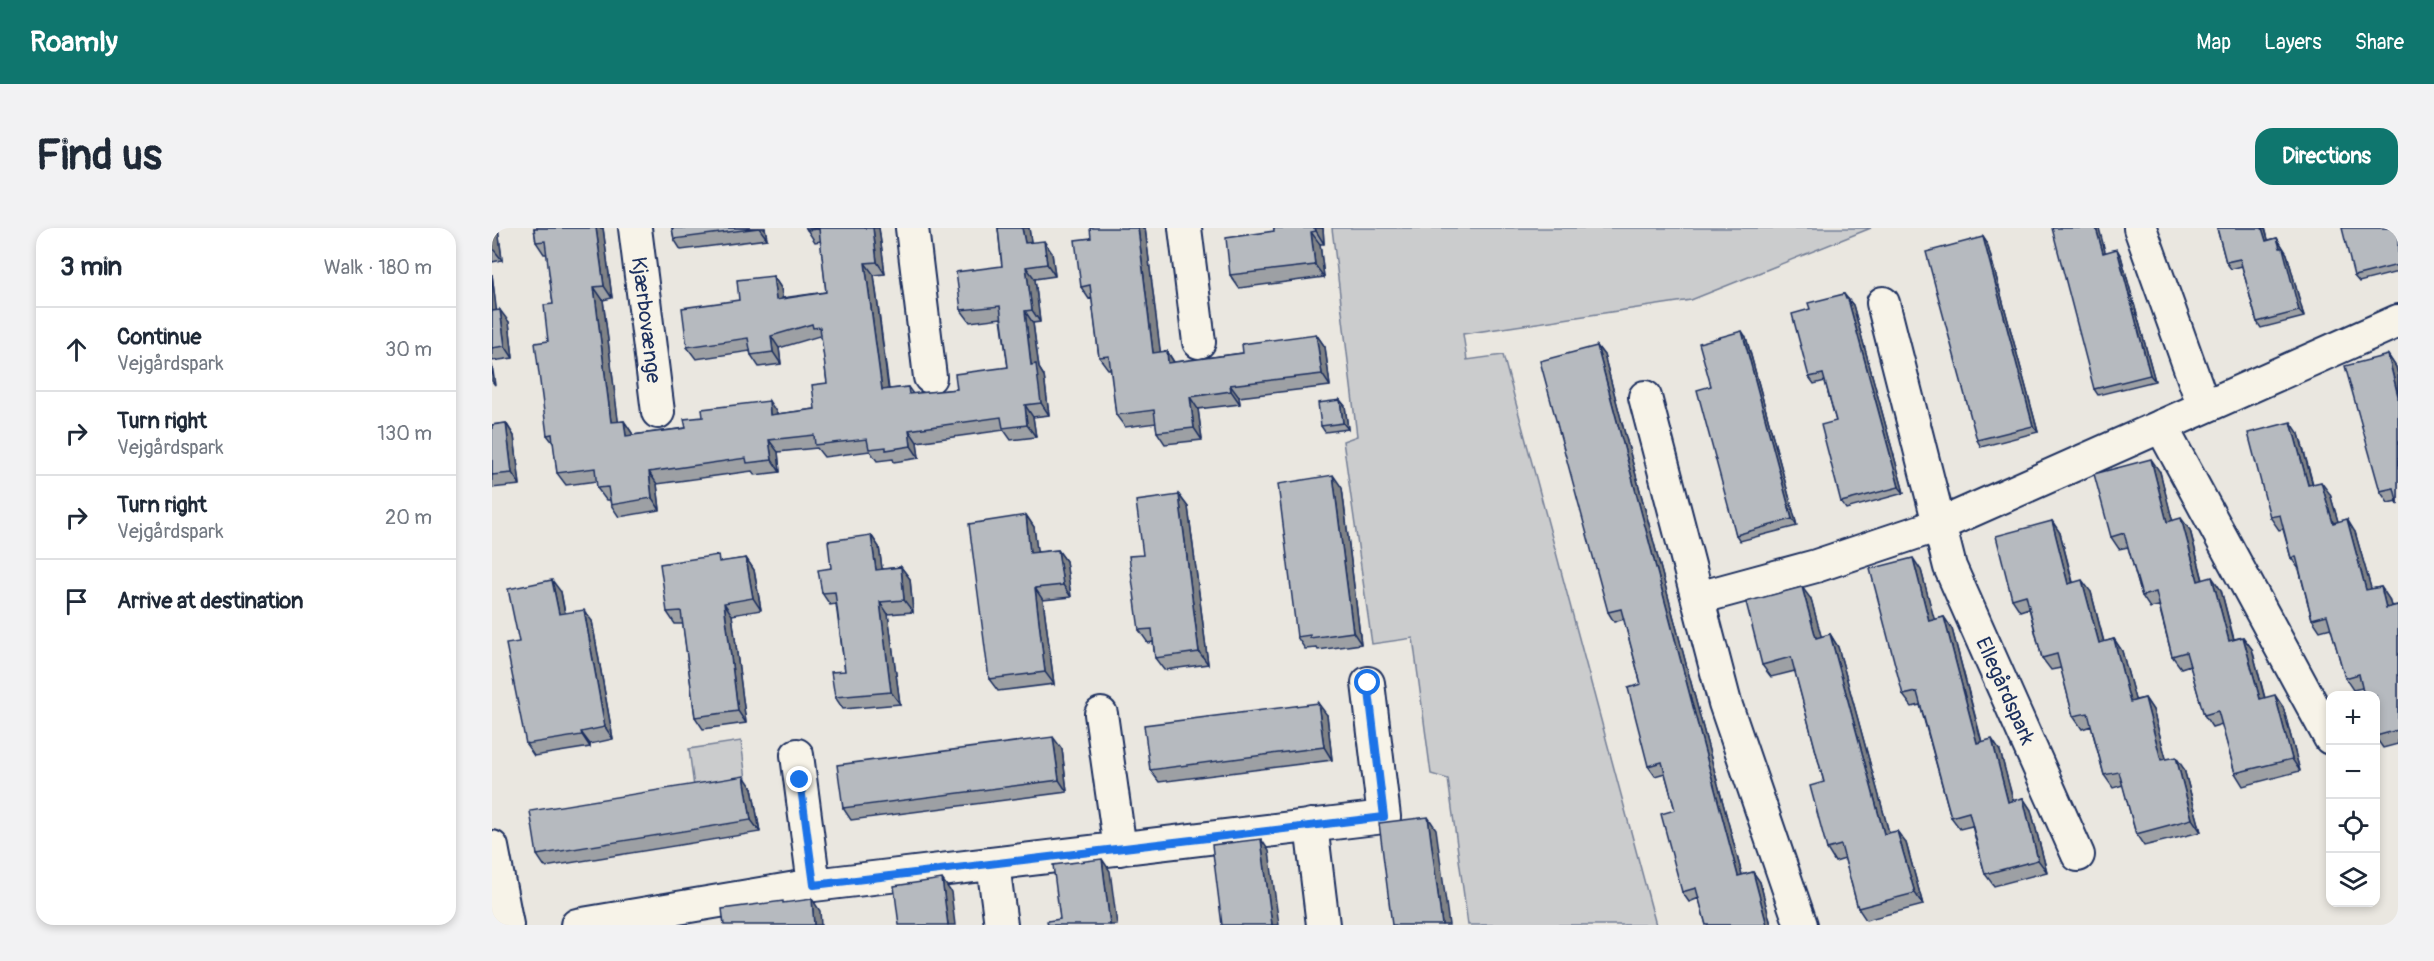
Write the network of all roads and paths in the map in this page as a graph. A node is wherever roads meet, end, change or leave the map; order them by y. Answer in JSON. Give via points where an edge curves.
{"nodes":[{"id":1,"x":635,"y":228,"type":"edge"},
{"id":2,"x":912,"y":228,"type":"edge"},
{"id":3,"x":1185,"y":228,"type":"edge"},
{"id":4,"x":2140,"y":228,"type":"edge"},
{"id":5,"x":1882,"y":303,"type":"dead end"},
{"id":6,"x":2398,"y":321,"type":"edge"},
{"id":7,"x":1199,"y":342,"type":"dead end"},
{"id":8,"x":930,"y":376,"type":"dead end"},
{"id":9,"x":1645,"y":397,"type":"dead end"},
{"id":10,"x":2204,"y":407,"type":"junction"},
{"id":11,"x":657,"y":412,"type":"dead end"},
{"id":12,"x":2161,"y":426,"type":"junction"},
{"id":13,"x":1939,"y":525,"type":"junction"},
{"id":14,"x":1698,"y":598,"type":"junction"},
{"id":15,"x":1368,"y":683,"type":"dead end"},
{"id":16,"x":1101,"y":714,"type":"dead end"},
{"id":17,"x":2326,"y":729,"type":"edge"},
{"id":18,"x":797,"y":755,"type":"dead end"},
{"id":19,"x":1311,"y":825,"type":"junction"},
{"id":20,"x":492,"y":847,"type":"edge"},
{"id":21,"x":1120,"y":849,"type":"junction"},
{"id":22,"x":2078,"y":855,"type":"dead end"},
{"id":23,"x":993,"y":864,"type":"junction"},
{"id":24,"x":814,"y":885,"type":"junction"},
{"id":25,"x":676,"y":916,"type":"edge"},
{"id":26,"x":507,"y":925,"type":"edge"},
{"id":27,"x":578,"y":925,"type":"edge"},
{"id":28,"x":1000,"y":925,"type":"edge"},
{"id":29,"x":1323,"y":925,"type":"edge"},
{"id":30,"x":1801,"y":925,"type":"edge"}],
"edges":[{"from":1,"to":11,"type":"street","name":"Kjærbovænge"},
{"from":2,"to":8,"type":"street"},
{"from":3,"to":7,"type":"street"},
{"from":4,"to":10,"type":"street"},
{"from":5,"to":13,"type":"street","name":"Ellegårdspark"},
{"from":6,"to":10,"type":"street"},
{"from":9,"to":14,"type":"street"},
{"from":10,"to":12,"type":"street"},
{"from":12,"to":13,"type":"street"},
{"from":12,"to":17,"type":"street"},
{"from":13,"to":14,"type":"street","via":[[1816,566]]},
{"from":13,"to":22,"type":"street","name":"Ellegårdspark","via":[[1950,567]]},
{"from":14,"to":30,"type":"street","via":[[1725,703]]},
{"from":15,"to":19,"type":"street","via":[[1384,817]]},
{"from":16,"to":21,"type":"street"},
{"from":18,"to":24,"type":"street"},
{"from":19,"to":21,"type":"street"},
{"from":19,"to":29,"type":"street"},
{"from":20,"to":26,"type":"street"},
{"from":21,"to":23,"type":"street"},
{"from":23,"to":24,"type":"street"},
{"from":23,"to":28,"type":"street"},
{"from":24,"to":25,"type":"street"},
{"from":25,"to":27,"type":"street"}]}
